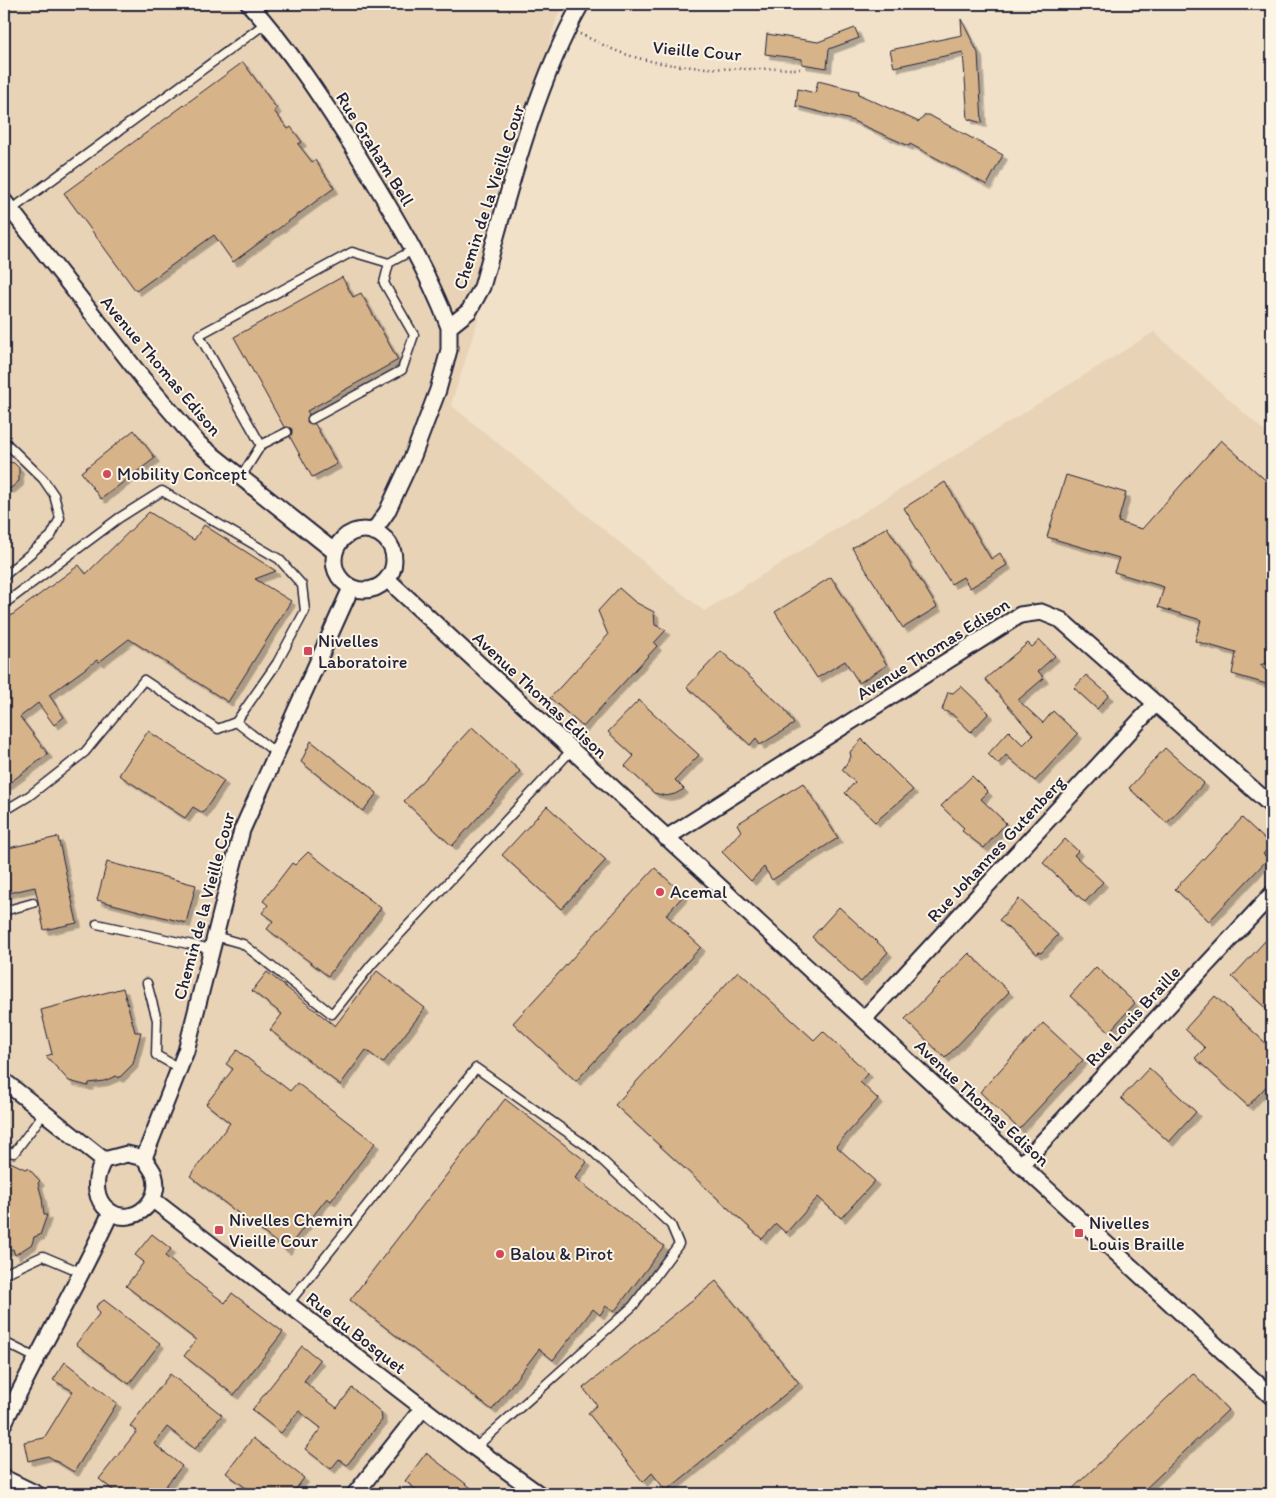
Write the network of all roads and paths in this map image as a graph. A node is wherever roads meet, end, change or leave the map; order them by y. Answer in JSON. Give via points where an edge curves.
{"nodes":[{"id":1,"x":249,"y":4,"type":"edge"},
{"id":2,"x":581,"y":4,"type":"edge"},
{"id":3,"x":266,"y":23,"type":"junction"},
{"id":4,"x":567,"y":28,"type":"junction"},
{"id":5,"x":800,"y":70,"type":"dead end"},
{"id":6,"x":7,"y":206,"type":"edge"},
{"id":7,"x":413,"y":250,"type":"junction"},
{"id":8,"x":389,"y":263,"type":"junction"},
{"id":9,"x":449,"y":327,"type":"junction"},
{"id":10,"x":312,"y":419,"type":"dead end"},
{"id":11,"x":287,"y":432,"type":"dead end"},
{"id":12,"x":4,"y":442,"type":"edge"},
{"id":13,"x":261,"y":445,"type":"junction"},
{"id":14,"x":241,"y":477,"type":"junction"},
{"id":15,"x":373,"y":532,"type":"junction"},
{"id":16,"x":335,"y":552,"type":"junction"},
{"id":17,"x":4,"y":576,"type":"edge"},
{"id":18,"x":387,"y":579,"type":"junction"},
{"id":19,"x":351,"y":588,"type":"junction"},
{"id":20,"x":4,"y":604,"type":"edge"},
{"id":21,"x":1155,"y":704,"type":"junction"},
{"id":22,"x":236,"y":722,"type":"junction"},
{"id":23,"x":276,"y":753,"type":"junction"},
{"id":24,"x":567,"y":755,"type":"dead end"},
{"id":25,"x":1272,"y":806,"type":"edge"},
{"id":26,"x":4,"y":811,"type":"edge"},
{"id":27,"x":666,"y":838,"type":"junction"},
{"id":28,"x":1272,"y":894,"type":"edge"},
{"id":29,"x":33,"y":903,"type":"dead end"},
{"id":30,"x":4,"y":911,"type":"edge"},
{"id":31,"x":97,"y":924,"type":"dead end"},
{"id":32,"x":214,"y":942,"type":"junction"},
{"id":33,"x":147,"y":983,"type":"dead end"},
{"id":34,"x":864,"y":1019,"type":"junction"},
{"id":35,"x":179,"y":1068,"type":"junction"},
{"id":36,"x":4,"y":1081,"type":"edge"},
{"id":37,"x":44,"y":1113,"type":"junction"},
{"id":38,"x":4,"y":1151,"type":"edge"},
{"id":39,"x":144,"y":1158,"type":"junction"},
{"id":40,"x":104,"y":1160,"type":"junction"},
{"id":41,"x":1021,"y":1165,"type":"junction"},
{"id":42,"x":152,"y":1199,"type":"junction"},
{"id":43,"x":111,"y":1212,"type":"junction"},
{"id":44,"x":83,"y":1273,"type":"junction"},
{"id":45,"x":4,"y":1274,"type":"edge"},
{"id":46,"x":288,"y":1304,"type":"junction"},
{"id":47,"x":4,"y":1342,"type":"edge"},
{"id":48,"x":36,"y":1358,"type":"junction"},
{"id":49,"x":1272,"y":1397,"type":"edge"},
{"id":50,"x":423,"y":1408,"type":"junction"},
{"id":51,"x":4,"y":1423,"type":"edge"},
{"id":52,"x":475,"y":1448,"type":"junction"},
{"id":53,"x":4,"y":1478,"type":"edge"},
{"id":54,"x":37,"y":1494,"type":"edge"},
{"id":55,"x":355,"y":1494,"type":"edge"},
{"id":56,"x":539,"y":1494,"type":"edge"}],
"edges":[{"from":1,"to":3,"type":"street","name":"Rue Graham Bell"},
{"from":2,"to":4,"type":"street","name":"Chemin de la Vieille Cour"},
{"from":3,"to":6,"type":"lane"},
{"from":3,"to":7,"type":"street","name":"Rue Graham Bell","via":[[320,97]]},
{"from":4,"to":5,"type":"path","name":"Vieille Cour","via":[[622,53],[660,63]]},
{"from":4,"to":9,"type":"street","name":"Chemin de la Vieille Cour","via":[[522,151],[482,287],[469,311]]},
{"from":6,"to":14,"type":"street","name":"Avenue Thomas Edison","via":[[144,380],[199,444]]},
{"from":7,"to":8,"type":"lane"},
{"from":7,"to":9,"type":"street","name":"Rue Graham Bell"},
{"from":8,"to":10,"type":"lane","via":[[384,283],[414,335],[402,370]]},
{"from":8,"to":13,"type":"lane","via":[[352,252],[199,335]]},
{"from":9,"to":15,"type":"street","via":[[449,350],[438,390],[406,472],[387,512]]},
{"from":11,"to":13,"type":"lane"},
{"from":12,"to":17,"type":"lane","via":[[43,479],[54,494],[60,518],[51,536]]},
{"from":13,"to":14,"type":"lane"},
{"from":14,"to":16,"type":"street","name":"Avenue Thomas Edison"},
{"from":15,"to":16,"type":"street","via":[[353,532],[339,543]]},
{"from":15,"to":18,"type":"street","via":[[389,544],[393,553],[394,564]]},
{"from":16,"to":19,"type":"street","via":[[336,573]]},
{"from":18,"to":19,"type":"street","via":[[372,590]]},
{"from":18,"to":27,"type":"street","name":"Avenue Thomas Edison"},
{"from":19,"to":23,"type":"street","name":"Chemin de la Vieille Cour"},
{"from":20,"to":22,"type":"lane","via":[[119,518],[162,491],[279,559],[302,585],[305,611],[277,663]]},
{"from":21,"to":25,"type":"street","name":"Avenue Thomas Edison"},
{"from":21,"to":27,"type":"street","name":"Avenue Thomas Edison","via":[[1061,620],[1041,612],[1020,615]]},
{"from":21,"to":34,"type":"street","name":"Rue Johannes Gutenberg"},
{"from":22,"to":23,"type":"lane"},
{"from":22,"to":26,"type":"lane","via":[[218,729],[144,680],[85,752],[29,796]]},
{"from":23,"to":32,"type":"street","name":"Chemin de la Vieille Cour","via":[[242,830]]},
{"from":24,"to":32,"type":"lane","via":[[372,964],[332,1014],[243,944]]},
{"from":27,"to":34,"type":"street","name":"Avenue Thomas Edison"},
{"from":28,"to":41,"type":"street","name":"Rue Louis Braille"},
{"from":29,"to":30,"type":"lane"},
{"from":31,"to":32,"type":"lane"},
{"from":32,"to":35,"type":"street","name":"Chemin de la Vieille Cour"},
{"from":33,"to":35,"type":"lane","via":[[157,1020],[156,1055]]},
{"from":34,"to":41,"type":"street","name":"Avenue Thomas Edison"},
{"from":35,"to":39,"type":"street","name":"Chemin de la Vieille Cour"},
{"from":36,"to":37,"type":"street"},
{"from":37,"to":38,"type":"lane","via":[[14,1153]]},
{"from":37,"to":40,"type":"street"},
{"from":39,"to":40,"type":"street","via":[[127,1154]]},
{"from":39,"to":42,"type":"street","via":[[156,1184]]},
{"from":40,"to":43,"type":"street","via":[[95,1188],[98,1199]]},
{"from":41,"to":49,"type":"street","name":"Avenue Thomas Edison"},
{"from":42,"to":43,"type":"street","via":[[138,1213],[127,1216]]},
{"from":42,"to":46,"type":"street","name":"Rue du Bosquet"},
{"from":43,"to":44,"type":"street"},
{"from":44,"to":45,"type":"lane","via":[[43,1256]]},
{"from":44,"to":48,"type":"street"},
{"from":46,"to":50,"type":"street","name":"Rue du Bosquet"},
{"from":46,"to":52,"type":"lane","via":[[476,1068],[588,1147],[671,1225],[678,1244],[633,1306]]},
{"from":47,"to":48,"type":"lane"},
{"from":48,"to":51,"type":"street"},
{"from":50,"to":52,"type":"street","name":"Rue du Bosquet"},
{"from":50,"to":55,"type":"street"},
{"from":52,"to":56,"type":"street","name":"Rue du Bosquet"},
{"from":53,"to":54,"type":"street"}]}
